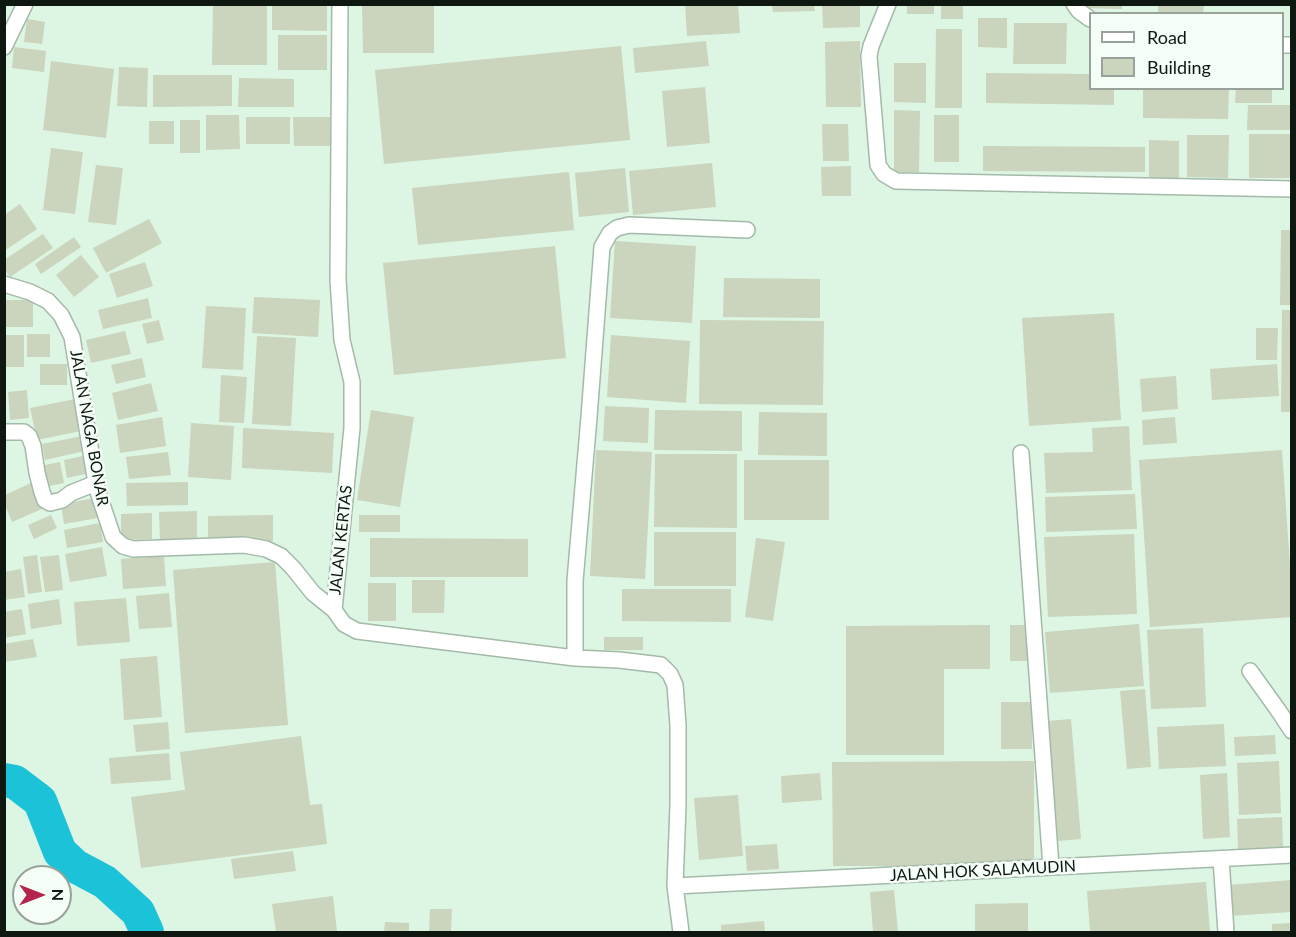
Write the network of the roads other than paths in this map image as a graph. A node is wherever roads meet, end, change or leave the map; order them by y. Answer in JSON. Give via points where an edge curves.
{"nodes":[{"id":1,"x":25,"y":4,"type":"edge"},
{"id":2,"x":340,"y":4,"type":"edge"},
{"id":3,"x":888,"y":4,"type":"edge"},
{"id":4,"x":1074,"y":4,"type":"edge"},
{"id":5,"x":1089,"y":18,"type":"edge"},
{"id":6,"x":4,"y":47,"type":"edge"},
{"id":7,"x":1292,"y":189,"type":"edge"},
{"id":8,"x":747,"y":230,"type":"dead end"},
{"id":9,"x":4,"y":284,"type":"edge"},
{"id":10,"x":4,"y":432,"type":"edge"},
{"id":11,"x":1021,"y":453,"type":"dead end"},
{"id":12,"x":96,"y":483,"type":"junction"},
{"id":13,"x":334,"y":610,"type":"junction"},
{"id":14,"x":575,"y":658,"type":"junction"},
{"id":15,"x":1250,"y":671,"type":"dead end"},
{"id":16,"x":1292,"y":732,"type":"edge"},
{"id":17,"x":1292,"y":855,"type":"edge"},
{"id":18,"x":1221,"y":859,"type":"junction"},
{"id":19,"x":1051,"y":867,"type":"junction"},
{"id":20,"x":675,"y":886,"type":"junction"},
{"id":21,"x":681,"y":933,"type":"edge"},
{"id":22,"x":1226,"y":933,"type":"edge"}],
"edges":[{"from":1,"to":6,"type":"street"},
{"from":2,"to":13,"type":"street","name":"JALAN KERTAS","via":[[338,280],[342,340],[352,382],[352,428]]},
{"from":3,"to":7,"type":"street","via":[[869,56],[878,165],[896,181]]},
{"from":4,"to":5,"type":"street"},
{"from":8,"to":14,"type":"street","via":[[629,225],[616,228],[602,247],[574,581]]},
{"from":9,"to":12,"type":"street","name":"JALAN NAGA BONAR","via":[[48,302],[61,315],[72,337]]},
{"from":10,"to":12,"type":"street","via":[[24,432],[29,436],[42,492],[50,503]]},
{"from":11,"to":19,"type":"street"},
{"from":12,"to":13,"type":"street","name":"JALAN NAGA BONAR","via":[[113,537],[123,546],[133,549],[244,545],[266,549],[281,556],[313,593]]},
{"from":13,"to":14,"type":"street","name":"JALAN KERTAS","via":[[344,624],[357,631]]},
{"from":14,"to":20,"type":"street","name":"JALAN KERTAS","via":[[661,665],[675,685]]},
{"from":15,"to":16,"type":"street"},
{"from":17,"to":18,"type":"street","name":"JALAN HOK SALAMUDIN"},
{"from":18,"to":19,"type":"street","name":"JALAN HOK SALAMUDIN"},
{"from":18,"to":22,"type":"street"},
{"from":19,"to":20,"type":"street","name":"JALAN HOK SALAMUDIN"},
{"from":20,"to":21,"type":"street","name":"JALAN KERTAS"}]}
